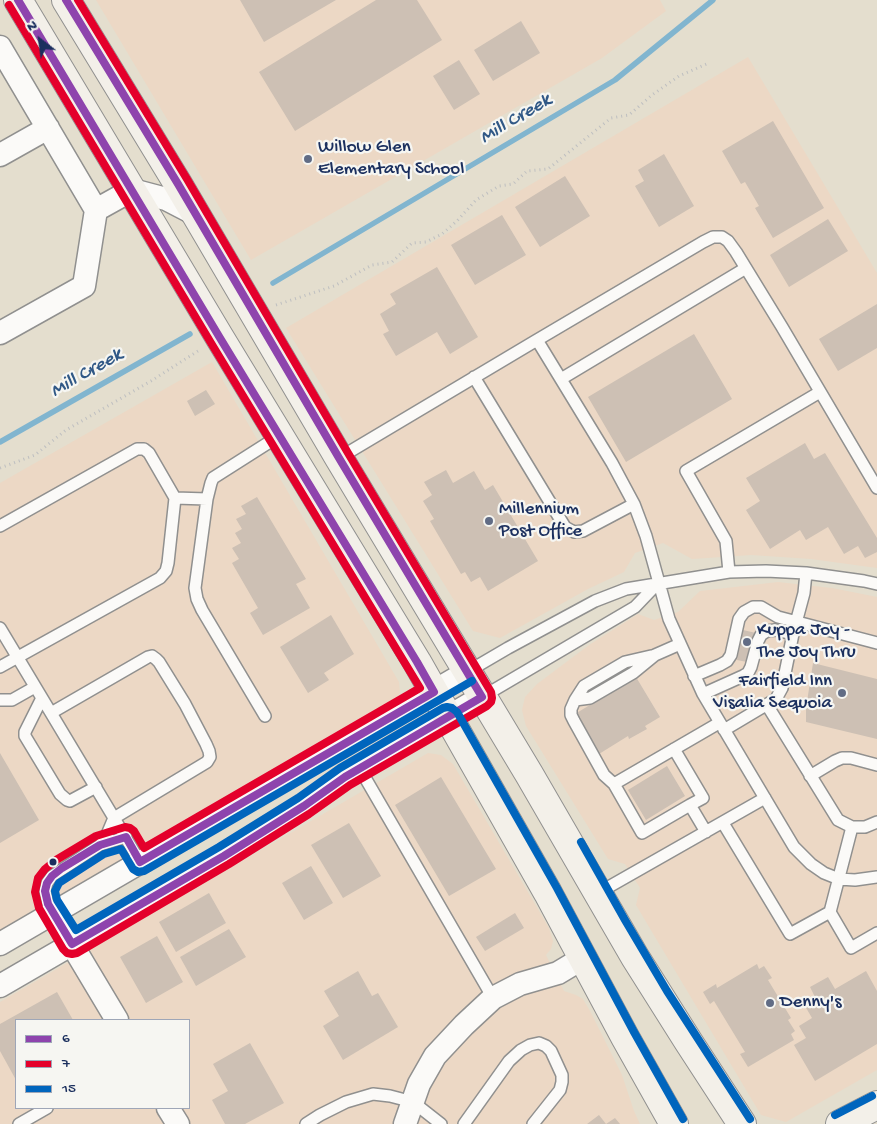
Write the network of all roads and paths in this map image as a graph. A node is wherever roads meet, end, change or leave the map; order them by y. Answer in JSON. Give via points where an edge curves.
{"nodes":[{"id":1,"x":18,"y":0,"type":"edge"},
{"id":2,"x":66,"y":0,"type":"edge"},
{"id":3,"x":0,"y":47,"type":"edge"},
{"id":4,"x":709,"y":63,"type":"dead end"},
{"id":5,"x":48,"y":128,"type":"junction"},
{"id":6,"x":0,"y":155,"type":"edge"},
{"id":7,"x":132,"y":190,"type":"junction"},
{"id":8,"x":96,"y":210,"type":"junction"},
{"id":9,"x":195,"y":214,"type":"junction"},
{"id":10,"x":746,"y":268,"type":"junction"},
{"id":11,"x":255,"y":315,"type":"junction"},
{"id":12,"x":0,"y":333,"type":"edge"},
{"id":13,"x":220,"y":338,"type":"junction"},
{"id":14,"x":537,"y":340,"type":"junction"},
{"id":15,"x":474,"y":377,"type":"junction"},
{"id":16,"x":561,"y":379,"type":"junction"},
{"id":17,"x":820,"y":392,"type":"junction"},
{"id":18,"x":279,"y":436,"type":"junction"},
{"id":19,"x":339,"y":458,"type":"junction"},
{"id":20,"x":0,"y":468,"type":"edge"},
{"id":21,"x":877,"y":488,"type":"edge"},
{"id":22,"x":175,"y":498,"type":"junction"},
{"id":23,"x":207,"y":498,"type":"junction"},
{"id":24,"x":634,"y":504,"type":"junction"},
{"id":25,"x":0,"y":526,"type":"edge"},
{"id":26,"x":730,"y":572,"type":"junction"},
{"id":27,"x":806,"y":573,"type":"junction"},
{"id":28,"x":658,"y":583,"type":"junction"},
{"id":29,"x":877,"y":584,"type":"edge"},
{"id":30,"x":797,"y":622,"type":"junction"},
{"id":31,"x":0,"y":628,"type":"edge"},
{"id":32,"x":793,"y":634,"type":"junction"},
{"id":33,"x":877,"y":643,"type":"edge"},
{"id":34,"x":680,"y":644,"type":"junction"},
{"id":35,"x":17,"y":657,"type":"junction"},
{"id":36,"x":0,"y":667,"type":"edge"},
{"id":37,"x":467,"y":672,"type":"junction"},
{"id":38,"x":694,"y":676,"type":"junction"},
{"id":39,"x":35,"y":687,"type":"junction"},
{"id":40,"x":434,"y":692,"type":"junction"},
{"id":41,"x":703,"y":694,"type":"junction"},
{"id":42,"x":482,"y":697,"type":"junction"},
{"id":43,"x":42,"y":698,"type":"junction"},
{"id":44,"x":0,"y":700,"type":"edge"},
{"id":45,"x":767,"y":705,"type":"junction"},
{"id":46,"x":51,"y":713,"type":"junction"},
{"id":47,"x":265,"y":716,"type":"dead end"},
{"id":48,"x":448,"y":717,"type":"junction"},
{"id":49,"x":722,"y":726,"type":"junction"},
{"id":50,"x":674,"y":749,"type":"junction"},
{"id":51,"x":877,"y":765,"type":"edge"},
{"id":52,"x":360,"y":769,"type":"junction"},
{"id":53,"x":810,"y":776,"type":"junction"},
{"id":54,"x":614,"y":784,"type":"junction"},
{"id":55,"x":96,"y":787,"type":"junction"},
{"id":56,"x":765,"y":798,"type":"junction"},
{"id":57,"x":690,"y":805,"type":"junction"},
{"id":58,"x":114,"y":818,"type":"junction"},
{"id":59,"x":723,"y":822,"type":"junction"},
{"id":60,"x":877,"y":822,"type":"edge"},
{"id":61,"x":852,"y":827,"type":"junction"},
{"id":62,"x":706,"y":832,"type":"junction"},
{"id":63,"x":126,"y":838,"type":"junction"},
{"id":64,"x":100,"y":845,"type":"junction"},
{"id":65,"x":140,"y":862,"type":"junction"},
{"id":66,"x":877,"y":877,"type":"edge"},
{"id":67,"x":839,"y":879,"type":"junction"},
{"id":68,"x":598,"y":893,"type":"junction"},
{"id":69,"x":830,"y":912,"type":"junction"},
{"id":70,"x":54,"y":913,"type":"junction"},
{"id":71,"x":877,"y":932,"type":"edge"},
{"id":72,"x":0,"y":944,"type":"edge"},
{"id":73,"x":72,"y":944,"type":"junction"},
{"id":74,"x":583,"y":958,"type":"junction"},
{"id":75,"x":0,"y":986,"type":"edge"},
{"id":76,"x":493,"y":998,"type":"junction"},
{"id":77,"x":116,"y":1019,"type":"edge"},
{"id":78,"x":413,"y":1102,"type":"junction"},
{"id":79,"x":877,"y":1105,"type":"edge"},
{"id":80,"x":45,"y":1109,"type":"edge"},
{"id":81,"x":169,"y":1109,"type":"edge"},
{"id":82,"x":18,"y":1124,"type":"edge"},
{"id":83,"x":178,"y":1124,"type":"edge"},
{"id":84,"x":306,"y":1124,"type":"edge"},
{"id":85,"x":405,"y":1124,"type":"edge"},
{"id":86,"x":441,"y":1124,"type":"edge"},
{"id":87,"x":464,"y":1124,"type":"edge"},
{"id":88,"x":533,"y":1124,"type":"edge"},
{"id":89,"x":674,"y":1124,"type":"edge"},
{"id":90,"x":742,"y":1124,"type":"edge"},
{"id":91,"x":840,"y":1124,"type":"edge"}],
"edges":[{"from":1,"to":7,"type":"main road"},
{"from":2,"to":9,"type":"main road"},
{"from":3,"to":5,"type":"street"},
{"from":4,"to":11,"type":"path","via":[[679,76],[629,115],[611,118],[548,169],[527,171],[513,184],[499,186],[476,200],[442,234],[426,242],[412,242],[392,262],[372,265],[334,286]]},
{"from":5,"to":6,"type":"street"},
{"from":5,"to":8,"type":"street"},
{"from":7,"to":8,"type":"street"},
{"from":7,"to":9,"type":"street","via":[[166,199]]},
{"from":7,"to":13,"type":"main road"},
{"from":8,"to":12,"type":"street","via":[[84,286]]},
{"from":9,"to":11,"type":"main road"},
{"from":10,"to":14,"type":"lane","via":[[728,240],[713,237]]},
{"from":10,"to":16,"type":"lane"},
{"from":10,"to":17,"type":"lane"},
{"from":11,"to":19,"type":"main road"},
{"from":13,"to":18,"type":"main road"},
{"from":13,"to":20,"type":"path","via":[[66,430],[35,455]]},
{"from":14,"to":15,"type":"lane"},
{"from":14,"to":16,"type":"lane"},
{"from":15,"to":19,"type":"lane"},
{"from":15,"to":24,"type":"lane","via":[[565,527],[574,532],[583,531]]},
{"from":16,"to":24,"type":"lane"},
{"from":17,"to":21,"type":"lane"},
{"from":17,"to":26,"type":"lane","via":[[686,472],[726,541]]},
{"from":18,"to":23,"type":"lane","via":[[213,478]]},
{"from":18,"to":40,"type":"main road"},
{"from":19,"to":37,"type":"main road"},
{"from":22,"to":23,"type":"lane"},
{"from":22,"to":25,"type":"lane","via":[[148,453],[137,449]]},
{"from":22,"to":35,"type":"lane","via":[[166,572]]},
{"from":23,"to":47,"type":"lane","via":[[195,588],[197,599]]},
{"from":24,"to":28,"type":"lane"},
{"from":26,"to":27,"type":"lane"},
{"from":26,"to":28,"type":"lane"},
{"from":27,"to":29,"type":"lane"},
{"from":27,"to":30,"type":"lane"},
{"from":28,"to":34,"type":"lane"},
{"from":28,"to":37,"type":"lane","via":[[626,589],[596,601]]},
{"from":28,"to":42,"type":"lane","via":[[635,606]]},
{"from":30,"to":32,"type":"lane"},
{"from":30,"to":33,"type":"lane"},
{"from":30,"to":38,"type":"lane","via":[[778,617],[761,607],[753,607],[739,619],[727,661]]},
{"from":31,"to":35,"type":"lane"},
{"from":32,"to":41,"type":"lane","via":[[775,630],[761,635],[748,673]]},
{"from":32,"to":45,"type":"lane","via":[[782,688],[776,699]]},
{"from":34,"to":38,"type":"lane"},
{"from":34,"to":54,"type":"lane","via":[[655,655],[633,673],[590,698],[575,700],[571,715],[604,775]]},
{"from":35,"to":36,"type":"lane"},
{"from":35,"to":39,"type":"lane"},
{"from":37,"to":40,"type":"street"},
{"from":37,"to":42,"type":"main road"},
{"from":38,"to":41,"type":"lane"},
{"from":39,"to":43,"type":"lane"},
{"from":39,"to":44,"type":"lane","via":[[12,700]]},
{"from":40,"to":48,"type":"main road"},
{"from":40,"to":65,"type":"street"},
{"from":41,"to":49,"type":"lane"},
{"from":42,"to":48,"type":"street"},
{"from":42,"to":68,"type":"main road"},
{"from":43,"to":46,"type":"lane"},
{"from":43,"to":55,"type":"lane","via":[[25,736],[60,794],[70,800]]},
{"from":45,"to":49,"type":"lane"},
{"from":45,"to":53,"type":"lane"},
{"from":46,"to":55,"type":"lane"},
{"from":46,"to":58,"type":"lane","via":[[148,657],[152,656],[159,662],[206,744],[210,757],[207,762]]},
{"from":48,"to":52,"type":"street"},
{"from":48,"to":74,"type":"main road"},
{"from":49,"to":50,"type":"lane"},
{"from":49,"to":56,"type":"lane"},
{"from":50,"to":54,"type":"lane"},
{"from":50,"to":57,"type":"lane","via":[[703,798]]},
{"from":51,"to":53,"type":"lane","via":[[842,758]]},
{"from":52,"to":73,"type":"street","via":[[224,856]]},
{"from":52,"to":76,"type":"lane"},
{"from":53,"to":61,"type":"lane","via":[[838,820]]},
{"from":54,"to":57,"type":"lane","via":[[642,833]]},
{"from":55,"to":58,"type":"lane"},
{"from":56,"to":59,"type":"lane"},
{"from":56,"to":67,"type":"lane","via":[[801,856],[824,873]]},
{"from":57,"to":62,"type":"lane"},
{"from":58,"to":63,"type":"lane"},
{"from":58,"to":64,"type":"lane"},
{"from":59,"to":62,"type":"lane"},
{"from":59,"to":69,"type":"lane","via":[[790,934]]},
{"from":60,"to":61,"type":"lane","via":[[865,827]]},
{"from":61,"to":67,"type":"lane"},
{"from":62,"to":68,"type":"lane"},
{"from":63,"to":64,"type":"lane"},
{"from":63,"to":65,"type":"lane"},
{"from":64,"to":70,"type":"lane","via":[[62,868],[47,883],[46,898]]},
{"from":65,"to":70,"type":"street"},
{"from":66,"to":67,"type":"lane"},
{"from":67,"to":69,"type":"lane"},
{"from":68,"to":90,"type":"main road"},
{"from":69,"to":71,"type":"lane","via":[[851,948]]},
{"from":70,"to":72,"type":"street"},
{"from":70,"to":73,"type":"street"},
{"from":73,"to":75,"type":"street"},
{"from":73,"to":77,"type":"street"},
{"from":74,"to":76,"type":"street","via":[[558,973],[520,984]]},
{"from":74,"to":89,"type":"main road"},
{"from":76,"to":78,"type":"street","via":[[435,1056]]},
{"from":78,"to":84,"type":"lane","via":[[373,1094],[346,1102]]},
{"from":78,"to":85,"type":"street"},
{"from":78,"to":86,"type":"lane"},
{"from":79,"to":91,"type":"main road"},
{"from":80,"to":82,"type":"lane"},
{"from":81,"to":83,"type":"street"},
{"from":87,"to":88,"type":"lane","via":[[509,1061],[521,1050],[539,1043],[551,1051],[562,1082],[560,1090]]}]}
